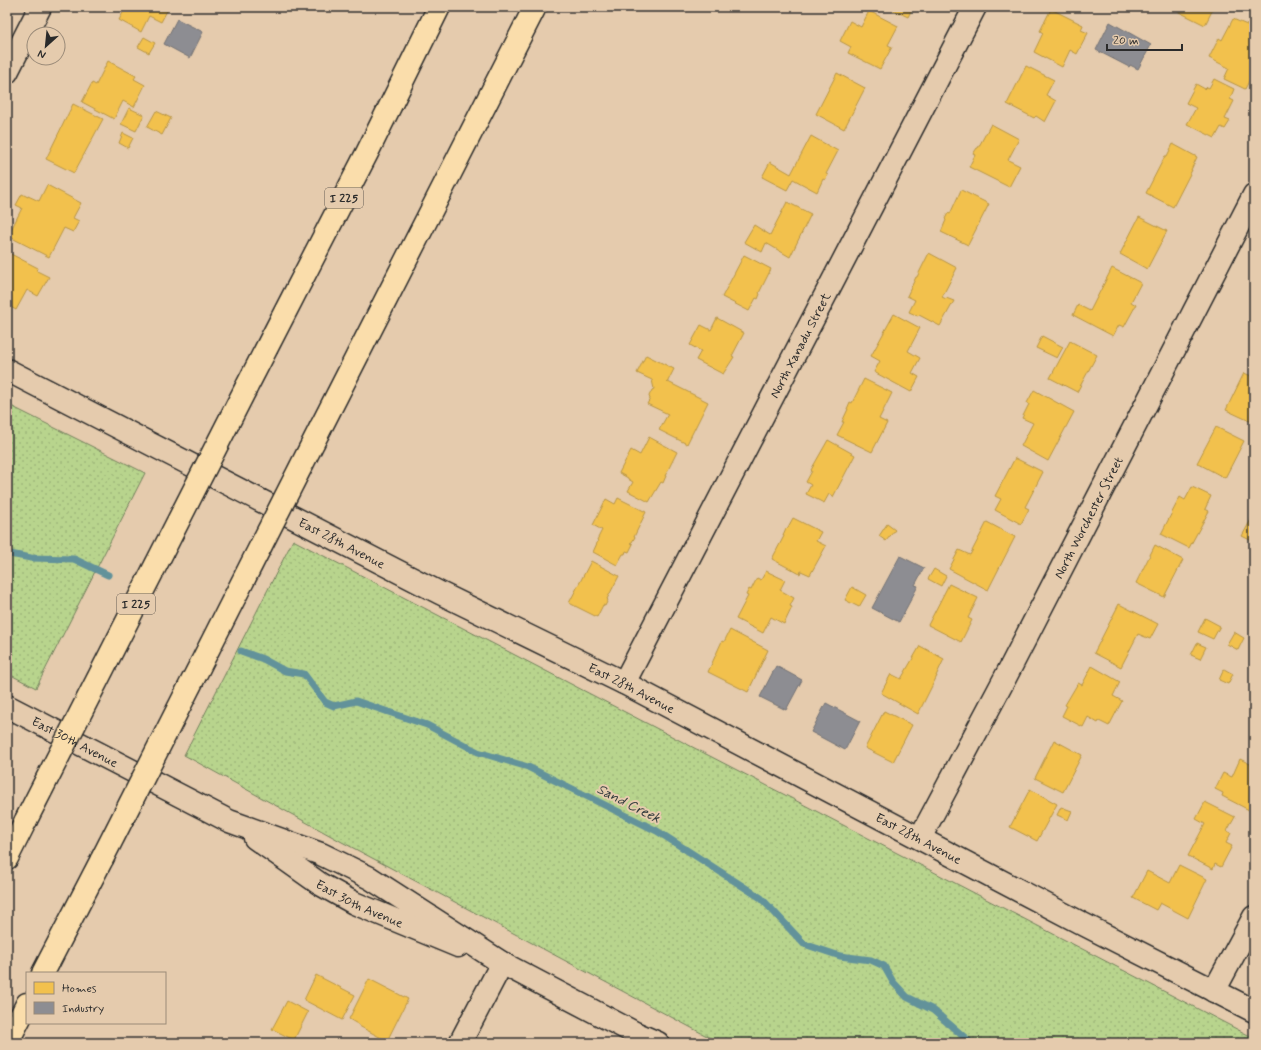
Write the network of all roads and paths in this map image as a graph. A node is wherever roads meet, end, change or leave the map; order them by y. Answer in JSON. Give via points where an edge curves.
{"nodes":[{"id":1,"x":40,"y":7,"type":"edge"},
{"id":2,"x":439,"y":7,"type":"edge"},
{"id":3,"x":535,"y":7,"type":"edge"},
{"id":4,"x":976,"y":7,"type":"edge"},
{"id":5,"x":7,"y":72,"type":"edge"},
{"id":6,"x":1254,"y":195,"type":"edge"},
{"id":7,"x":7,"y":370,"type":"edge"},
{"id":8,"x":624,"y":683,"type":"junction"},
{"id":9,"x":7,"y":706,"type":"edge"},
{"id":10,"x":229,"y":820,"type":"junction"},
{"id":11,"x":920,"y":838,"type":"junction"},
{"id":12,"x":7,"y":858,"type":"edge"},
{"id":13,"x":1254,"y":917,"type":"edge"},
{"id":14,"x":502,"y":964,"type":"junction"},
{"id":15,"x":44,"y":972,"type":"edge"},
{"id":16,"x":1214,"y":991,"type":"junction"},
{"id":17,"x":26,"y":1006,"type":"edge"},
{"id":18,"x":1254,"y":1011,"type":"edge"},
{"id":19,"x":642,"y":1038,"type":"edge"},
{"id":20,"x":7,"y":1043,"type":"edge"},
{"id":21,"x":460,"y":1043,"type":"edge"},
{"id":22,"x":658,"y":1043,"type":"edge"}],
"edges":[{"from":1,"to":5,"type":"street"},
{"from":2,"to":12,"type":"highway","number":"I 225","bridge":true,"via":[[371,146]]},
{"from":3,"to":15,"type":"highway","bridge":true},
{"from":4,"to":8,"type":"street","name":"North Xanadu Street"},
{"from":6,"to":11,"type":"street","name":"North Worchester Street"},
{"from":7,"to":8,"type":"street","name":"East 28th Avenue","via":[[440,593]]},
{"from":8,"to":11,"type":"street","name":"East 28th Avenue"},
{"from":9,"to":10,"type":"street","name":"East 30th Avenue"},
{"from":10,"to":14,"type":"street","name":"East 30th Avenue","via":[[321,854],[370,878]]},
{"from":10,"to":14,"type":"street","name":"East 30th Avenue","via":[[320,884],[354,903]]},
{"from":11,"to":16,"type":"street","name":"East 28th Avenue"},
{"from":13,"to":16,"type":"street"},
{"from":14,"to":19,"type":"street","name":"East 30th Avenue"},
{"from":14,"to":21,"type":"street"},
{"from":16,"to":18,"type":"street","name":"East 28th Avenue"},
{"from":17,"to":20,"type":"highway"},
{"from":19,"to":22,"type":"street","name":"East 30th Avenue"}]}
